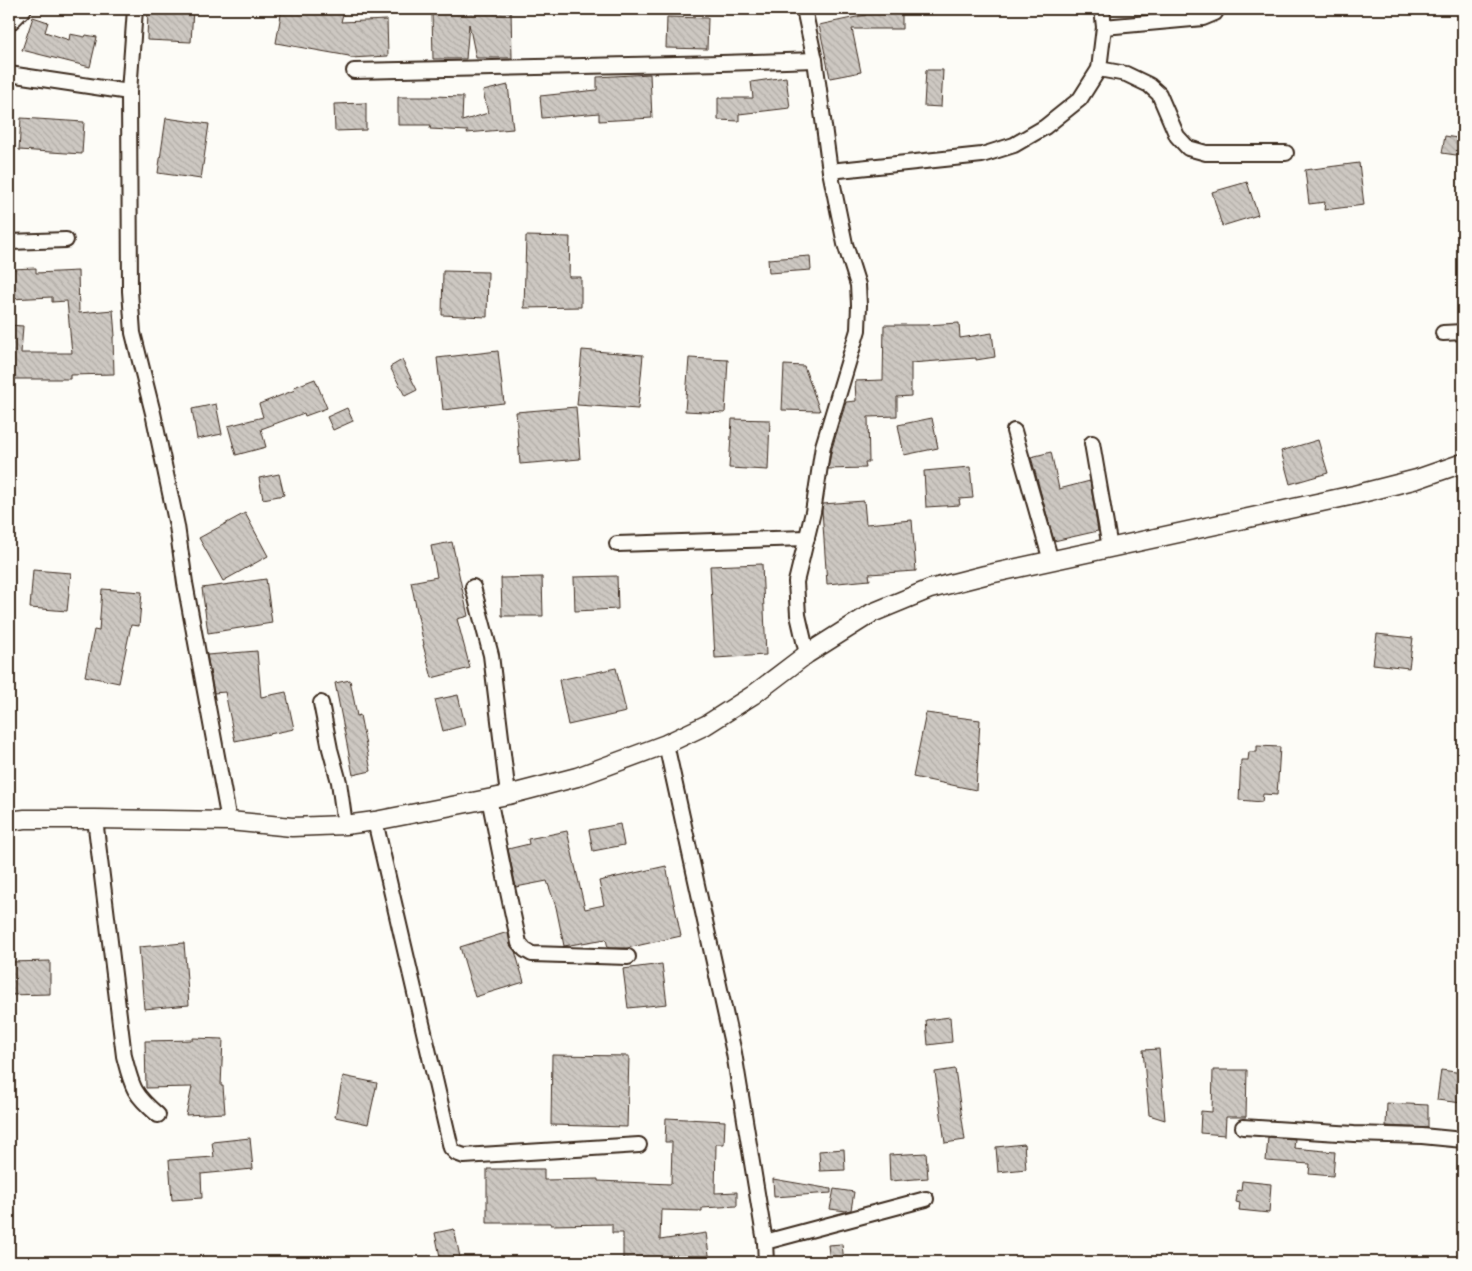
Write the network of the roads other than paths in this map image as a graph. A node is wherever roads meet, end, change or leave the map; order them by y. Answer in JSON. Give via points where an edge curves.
{"nodes":[{"id":1,"x":24,"y":9,"type":"edge"},
{"id":2,"x":135,"y":9,"type":"edge"},
{"id":3,"x":804,"y":9,"type":"edge"},
{"id":4,"x":1102,"y":9,"type":"edge"},
{"id":5,"x":1217,"y":9,"type":"edge"},
{"id":6,"x":9,"y":24,"type":"edge"},
{"id":7,"x":1104,"y":27,"type":"junction"},
{"id":8,"x":815,"y":60,"type":"junction"},
{"id":9,"x":1099,"y":69,"type":"junction"},
{"id":10,"x":354,"y":71,"type":"dead end"},
{"id":11,"x":9,"y":74,"type":"edge"},
{"id":12,"x":129,"y":92,"type":"junction"},
{"id":13,"x":1286,"y":152,"type":"dead end"},
{"id":14,"x":830,"y":171,"type":"junction"},
{"id":15,"x":66,"y":240,"type":"dead end"},
{"id":16,"x":9,"y":242,"type":"edge"},
{"id":17,"x":1443,"y":332,"type":"dead end"},
{"id":18,"x":1463,"y":332,"type":"edge"},
{"id":19,"x":1014,"y":431,"type":"dead end"},
{"id":20,"x":1092,"y":443,"type":"dead end"},
{"id":21,"x":1463,"y":463,"type":"edge"},
{"id":22,"x":807,"y":538,"type":"junction"},
{"id":23,"x":617,"y":544,"type":"dead end"},
{"id":24,"x":1110,"y":548,"type":"junction"},
{"id":25,"x":1051,"y":561,"type":"junction"},
{"id":26,"x":473,"y":587,"type":"dead end"},
{"id":27,"x":807,"y":654,"type":"junction"},
{"id":28,"x":322,"y":703,"type":"dead end"},
{"id":29,"x":666,"y":744,"type":"junction"},
{"id":30,"x":508,"y":795,"type":"junction"},
{"id":31,"x":489,"y":798,"type":"junction"},
{"id":32,"x":95,"y":819,"type":"junction"},
{"id":33,"x":9,"y":821,"type":"edge"},
{"id":34,"x":229,"y":822,"type":"junction"},
{"id":35,"x":375,"y":822,"type":"junction"},
{"id":36,"x":345,"y":826,"type":"junction"},
{"id":37,"x":628,"y":957,"type":"dead end"},
{"id":38,"x":158,"y":1115,"type":"dead end"},
{"id":39,"x":1243,"y":1127,"type":"dead end"},
{"id":40,"x":1463,"y":1140,"type":"edge"},
{"id":41,"x":639,"y":1145,"type":"dead end"},
{"id":42,"x":926,"y":1199,"type":"dead end"},
{"id":43,"x":766,"y":1242,"type":"junction"},
{"id":44,"x":766,"y":1262,"type":"edge"}],
"edges":[{"from":1,"to":6,"type":"street"},
{"from":2,"to":12,"type":"street"},
{"from":3,"to":8,"type":"street"},
{"from":4,"to":7,"type":"street"},
{"from":5,"to":7,"type":"street","via":[[1203,18]]},
{"from":7,"to":9,"type":"street"},
{"from":8,"to":10,"type":"street"},
{"from":8,"to":14,"type":"street"},
{"from":9,"to":13,"type":"street","via":[[1126,74],[1150,85],[1158,94],[1177,136],[1188,148],[1206,153]]},
{"from":9,"to":14,"type":"street","via":[[1080,99],[1045,127],[1014,145],[982,155]]},
{"from":11,"to":12,"type":"street"},
{"from":12,"to":34,"type":"street","via":[[130,291],[134,334],[177,526]]},
{"from":14,"to":22,"type":"street","via":[[845,244],[858,285],[858,330],[823,446]]},
{"from":15,"to":16,"type":"street"},
{"from":17,"to":18,"type":"street"},
{"from":19,"to":25,"type":"street"},
{"from":20,"to":24,"type":"street"},
{"from":21,"to":24,"type":"street","via":[[1354,495]]},
{"from":22,"to":23,"type":"street"},
{"from":22,"to":27,"type":"street","via":[[796,582],[798,615]]},
{"from":24,"to":25,"type":"street"},
{"from":25,"to":27,"type":"street","via":[[930,589],[872,613]]},
{"from":26,"to":30,"type":"street","via":[[491,655]]},
{"from":27,"to":29,"type":"street","via":[[706,725]]},
{"from":28,"to":36,"type":"street"},
{"from":29,"to":30,"type":"street","via":[[577,777]]},
{"from":29,"to":43,"type":"street","via":[[734,1053]]},
{"from":30,"to":31,"type":"street"},
{"from":31,"to":35,"type":"street"},
{"from":31,"to":37,"type":"street","via":[[520,943],[525,950],[532,954]]},
{"from":32,"to":33,"type":"street"},
{"from":32,"to":34,"type":"street"},
{"from":32,"to":38,"type":"street","via":[[124,1056],[132,1088]]},
{"from":34,"to":36,"type":"street","via":[[292,827]]},
{"from":35,"to":36,"type":"street"},
{"from":35,"to":41,"type":"street","via":[[451,1148],[464,1156]]},
{"from":39,"to":40,"type":"street"},
{"from":42,"to":43,"type":"street"},
{"from":43,"to":44,"type":"street"}]}
